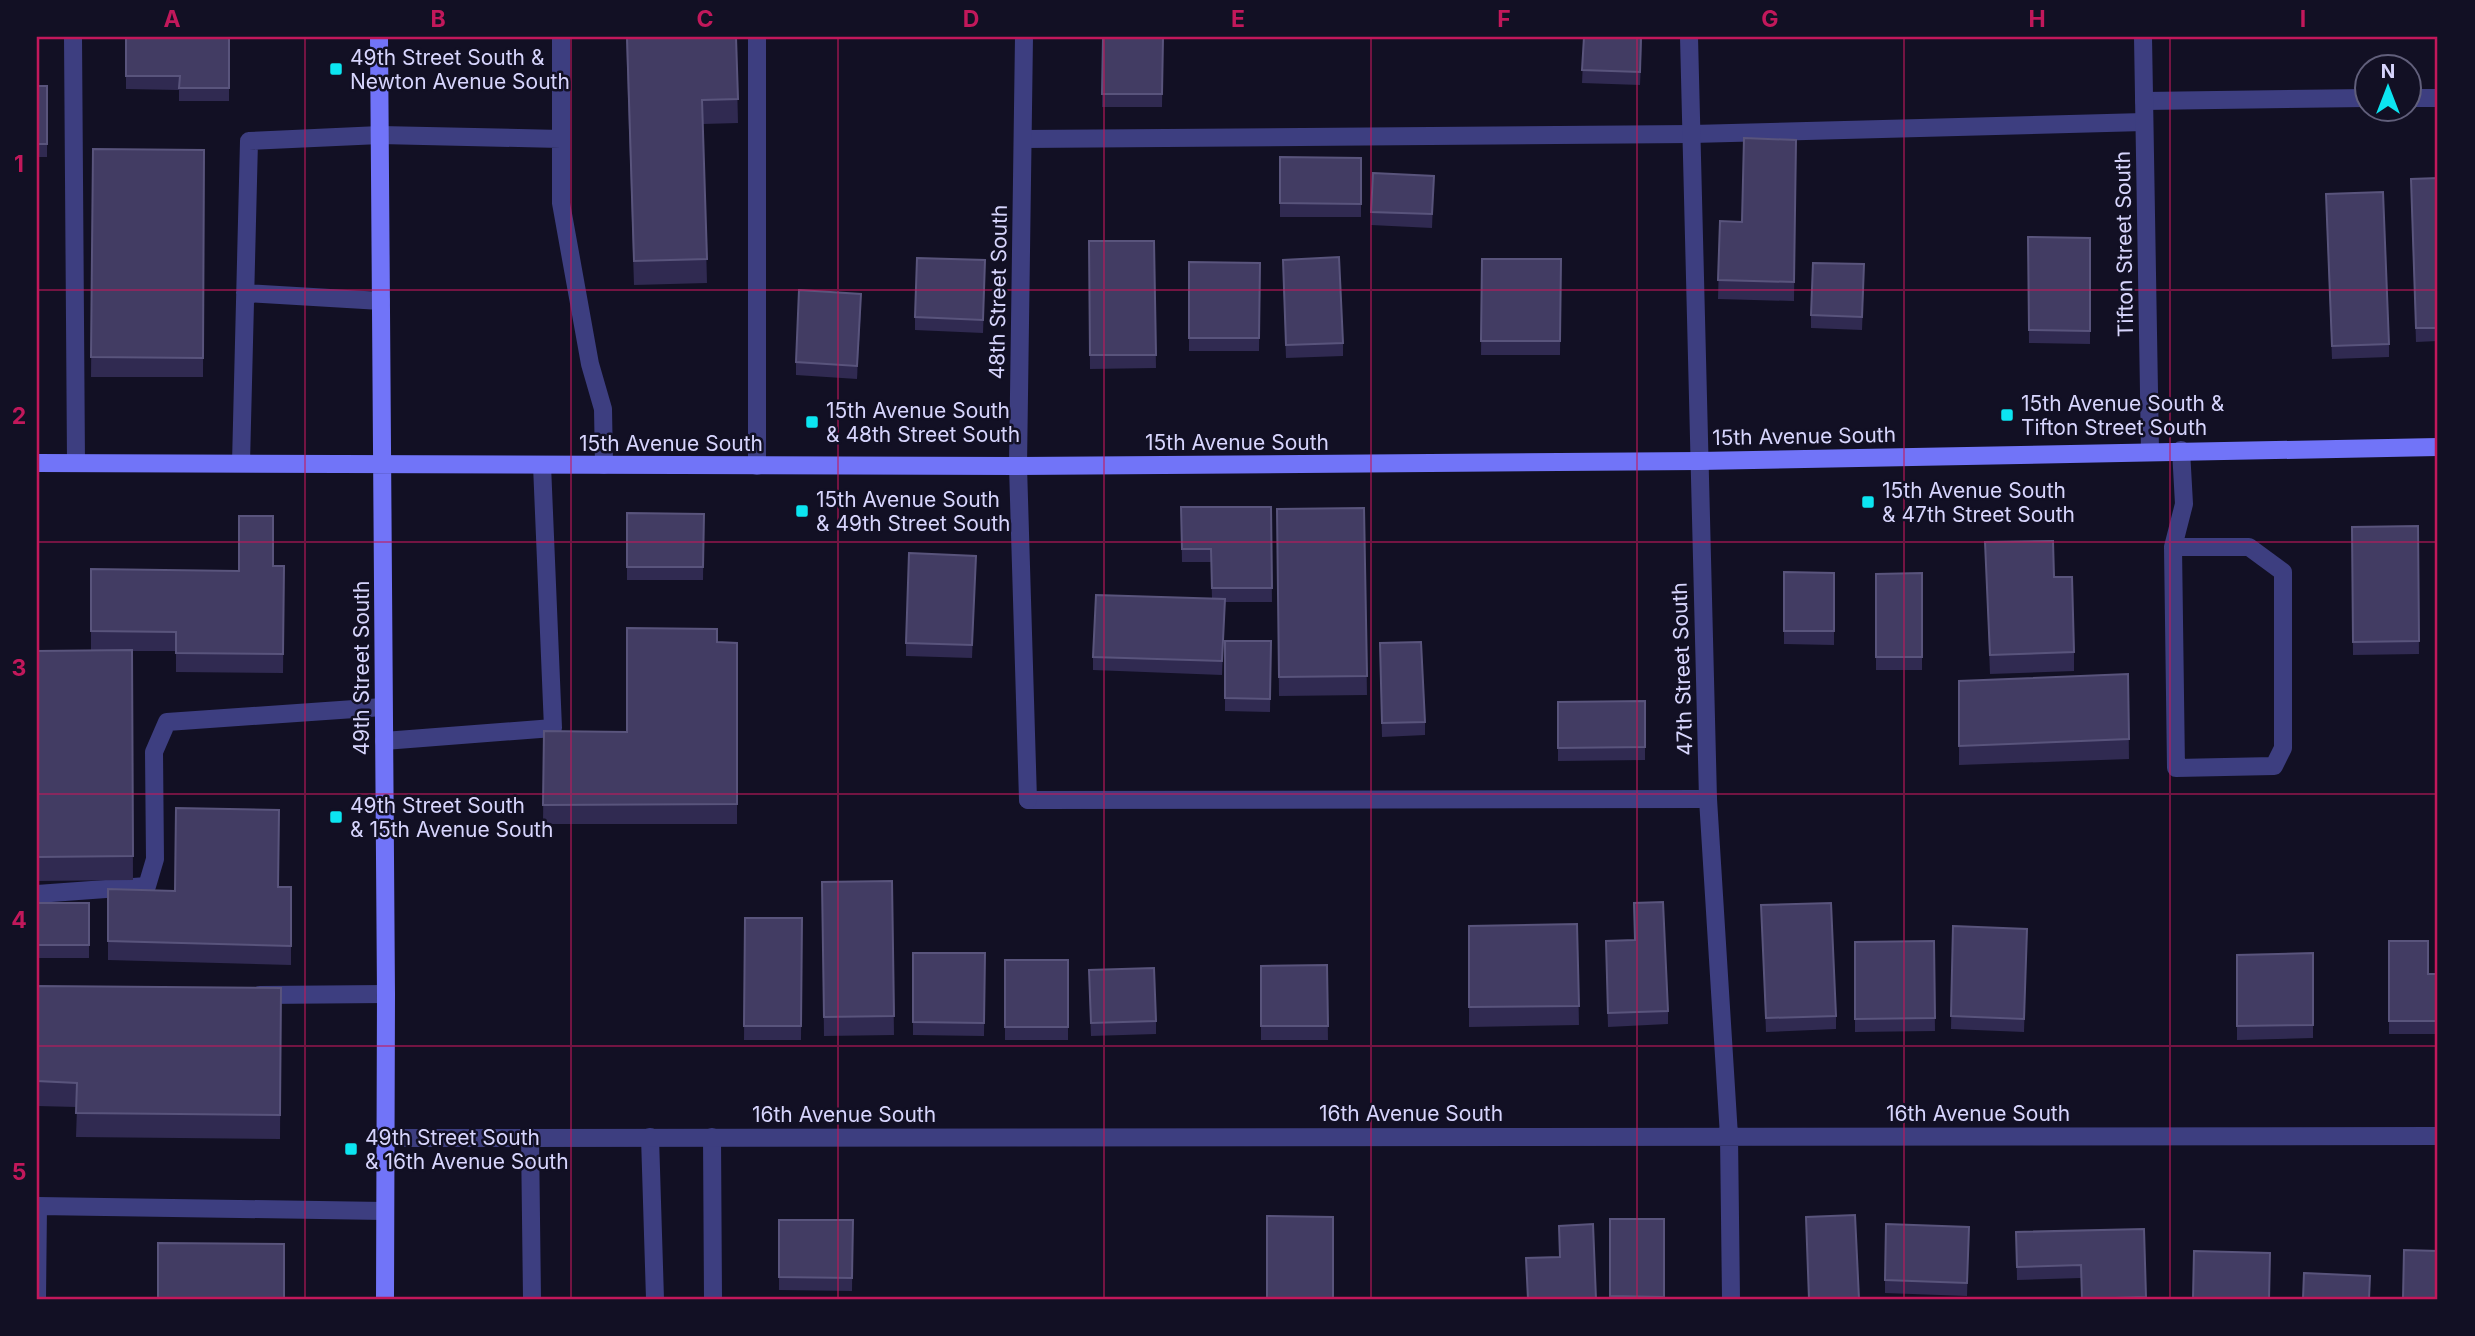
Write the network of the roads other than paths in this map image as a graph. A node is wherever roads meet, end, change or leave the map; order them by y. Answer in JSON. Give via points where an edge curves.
{"nodes":[{"id":1,"x":73,"y":37,"type":"edge"},
{"id":2,"x":379,"y":37,"type":"edge"},
{"id":3,"x":561,"y":37,"type":"edge"},
{"id":4,"x":757,"y":37,"type":"edge"},
{"id":5,"x":1024,"y":37,"type":"edge"},
{"id":6,"x":1689,"y":37,"type":"edge"},
{"id":7,"x":2143,"y":37,"type":"edge"},
{"id":8,"x":2352,"y":99,"type":"edge"},
{"id":9,"x":2144,"y":101,"type":"junction"},
{"id":10,"x":2144,"y":122,"type":"junction"},
{"id":11,"x":1692,"y":134,"type":"junction"},
{"id":12,"x":380,"y":135,"type":"junction"},
{"id":13,"x":561,"y":139,"type":"junction"},
{"id":14,"x":1023,"y":139,"type":"junction"},
{"id":15,"x":245,"y":293,"type":"junction"},
{"id":16,"x":381,"y":301,"type":"junction"},
{"id":17,"x":2438,"y":447,"type":"edge"},
{"id":18,"x":2181,"y":450,"type":"junction"},
{"id":19,"x":2150,"y":451,"type":"junction"},
{"id":20,"x":1699,"y":461,"type":"junction"},
{"id":21,"x":76,"y":462,"type":"junction"},
{"id":22,"x":37,"y":463,"type":"edge"},
{"id":23,"x":242,"y":463,"type":"junction"},
{"id":24,"x":382,"y":464,"type":"junction"},
{"id":25,"x":542,"y":465,"type":"junction"},
{"id":26,"x":604,"y":465,"type":"junction"},
{"id":27,"x":757,"y":466,"type":"junction"},
{"id":28,"x":1018,"y":466,"type":"junction"},
{"id":29,"x":2173,"y":547,"type":"junction"},
{"id":30,"x":383,"y":707,"type":"junction"},
{"id":31,"x":384,"y":741,"type":"junction"},
{"id":32,"x":1708,"y":799,"type":"junction"},
{"id":33,"x":37,"y":894,"type":"edge"},
{"id":34,"x":386,"y":994,"type":"junction"},
{"id":35,"x":246,"y":995,"type":"edge"},
{"id":36,"x":1729,"y":1136,"type":"junction"},
{"id":37,"x":2438,"y":1136,"type":"edge"},
{"id":38,"x":530,"y":1137,"type":"junction"},
{"id":39,"x":650,"y":1137,"type":"junction"},
{"id":40,"x":712,"y":1137,"type":"junction"},
{"id":41,"x":384,"y":1138,"type":"junction"},
{"id":42,"x":385,"y":1211,"type":"junction"},
{"id":43,"x":37,"y":1299,"type":"edge"},
{"id":44,"x":385,"y":1299,"type":"edge"},
{"id":45,"x":532,"y":1299,"type":"edge"},
{"id":46,"x":655,"y":1299,"type":"edge"},
{"id":47,"x":713,"y":1299,"type":"edge"},
{"id":48,"x":1731,"y":1299,"type":"edge"}],
"edges":[{"from":1,"to":21,"type":"street"},
{"from":2,"to":12,"type":"street","name":"49th Street South"},
{"from":3,"to":13,"type":"street"},
{"from":4,"to":27,"type":"street"},
{"from":5,"to":14,"type":"street","name":"48th Street South"},
{"from":6,"to":11,"type":"street","name":"47th Street South"},
{"from":7,"to":9,"type":"street","name":"Tifton Street South"},
{"from":8,"to":9,"type":"street"},
{"from":9,"to":10,"type":"street","name":"Tifton Street South"},
{"from":10,"to":11,"type":"street"},
{"from":10,"to":19,"type":"street","name":"Tifton Street South"},
{"from":11,"to":14,"type":"street"},
{"from":11,"to":20,"type":"street","name":"47th Street South"},
{"from":12,"to":13,"type":"street"},
{"from":12,"to":15,"type":"street","via":[[248,141]]},
{"from":12,"to":16,"type":"street","name":"49th Street South"},
{"from":13,"to":26,"type":"street","via":[[561,204],[590,364],[603,410]]},
{"from":14,"to":28,"type":"street","name":"48th Street South"},
{"from":15,"to":16,"type":"street"},
{"from":15,"to":23,"type":"street"},
{"from":16,"to":24,"type":"street","name":"49th Street South"},
{"from":17,"to":18,"type":"street","name":"15th Avenue South"},
{"from":18,"to":19,"type":"street","name":"15th Avenue South"},
{"from":18,"to":29,"type":"street","via":[[2184,504]]},
{"from":19,"to":20,"type":"street","name":"15th Avenue South"},
{"from":20,"to":28,"type":"street","name":"15th Avenue South"},
{"from":20,"to":32,"type":"street","name":"47th Street South"},
{"from":21,"to":22,"type":"street","name":"15th Avenue South"},
{"from":21,"to":23,"type":"street","name":"15th Avenue South"},
{"from":23,"to":24,"type":"street","name":"15th Avenue South"},
{"from":24,"to":25,"type":"street","name":"15th Avenue South"},
{"from":24,"to":30,"type":"street","name":"49th Street South"},
{"from":25,"to":26,"type":"street","name":"15th Avenue South"},
{"from":25,"to":31,"type":"street","via":[[553,728]]},
{"from":26,"to":27,"type":"street","name":"15th Avenue South"},
{"from":27,"to":28,"type":"street","name":"15th Avenue South"},
{"from":28,"to":32,"type":"street","name":"48th Street South","via":[[1028,800]]},
{"from":29,"to":29,"type":"street","via":[[2249,547],[2283,572],[2283,748],[2274,766],[2176,768]]},
{"from":30,"to":31,"type":"street","name":"49th Street South"},
{"from":30,"to":33,"type":"street","via":[[167,722],[154,752],[155,859],[147,886]]},
{"from":31,"to":34,"type":"street","name":"49th Street South"},
{"from":32,"to":36,"type":"street","name":"47th Street South"},
{"from":34,"to":35,"type":"street"},
{"from":34,"to":41,"type":"street","name":"49th Street South"},
{"from":36,"to":37,"type":"street","name":"16th Avenue South"},
{"from":36,"to":40,"type":"street","name":"16th Avenue South"},
{"from":36,"to":48,"type":"street","name":"47th Street South"},
{"from":38,"to":39,"type":"street","name":"16th Avenue South"},
{"from":38,"to":41,"type":"street","name":"16th Avenue South"},
{"from":38,"to":45,"type":"street"},
{"from":39,"to":40,"type":"street","name":"16th Avenue South"},
{"from":39,"to":46,"type":"street"},
{"from":40,"to":47,"type":"street"},
{"from":41,"to":42,"type":"street","name":"49th Street South"},
{"from":42,"to":43,"type":"street","via":[[38,1206]]},
{"from":42,"to":44,"type":"street","name":"49th Street South"}]}
